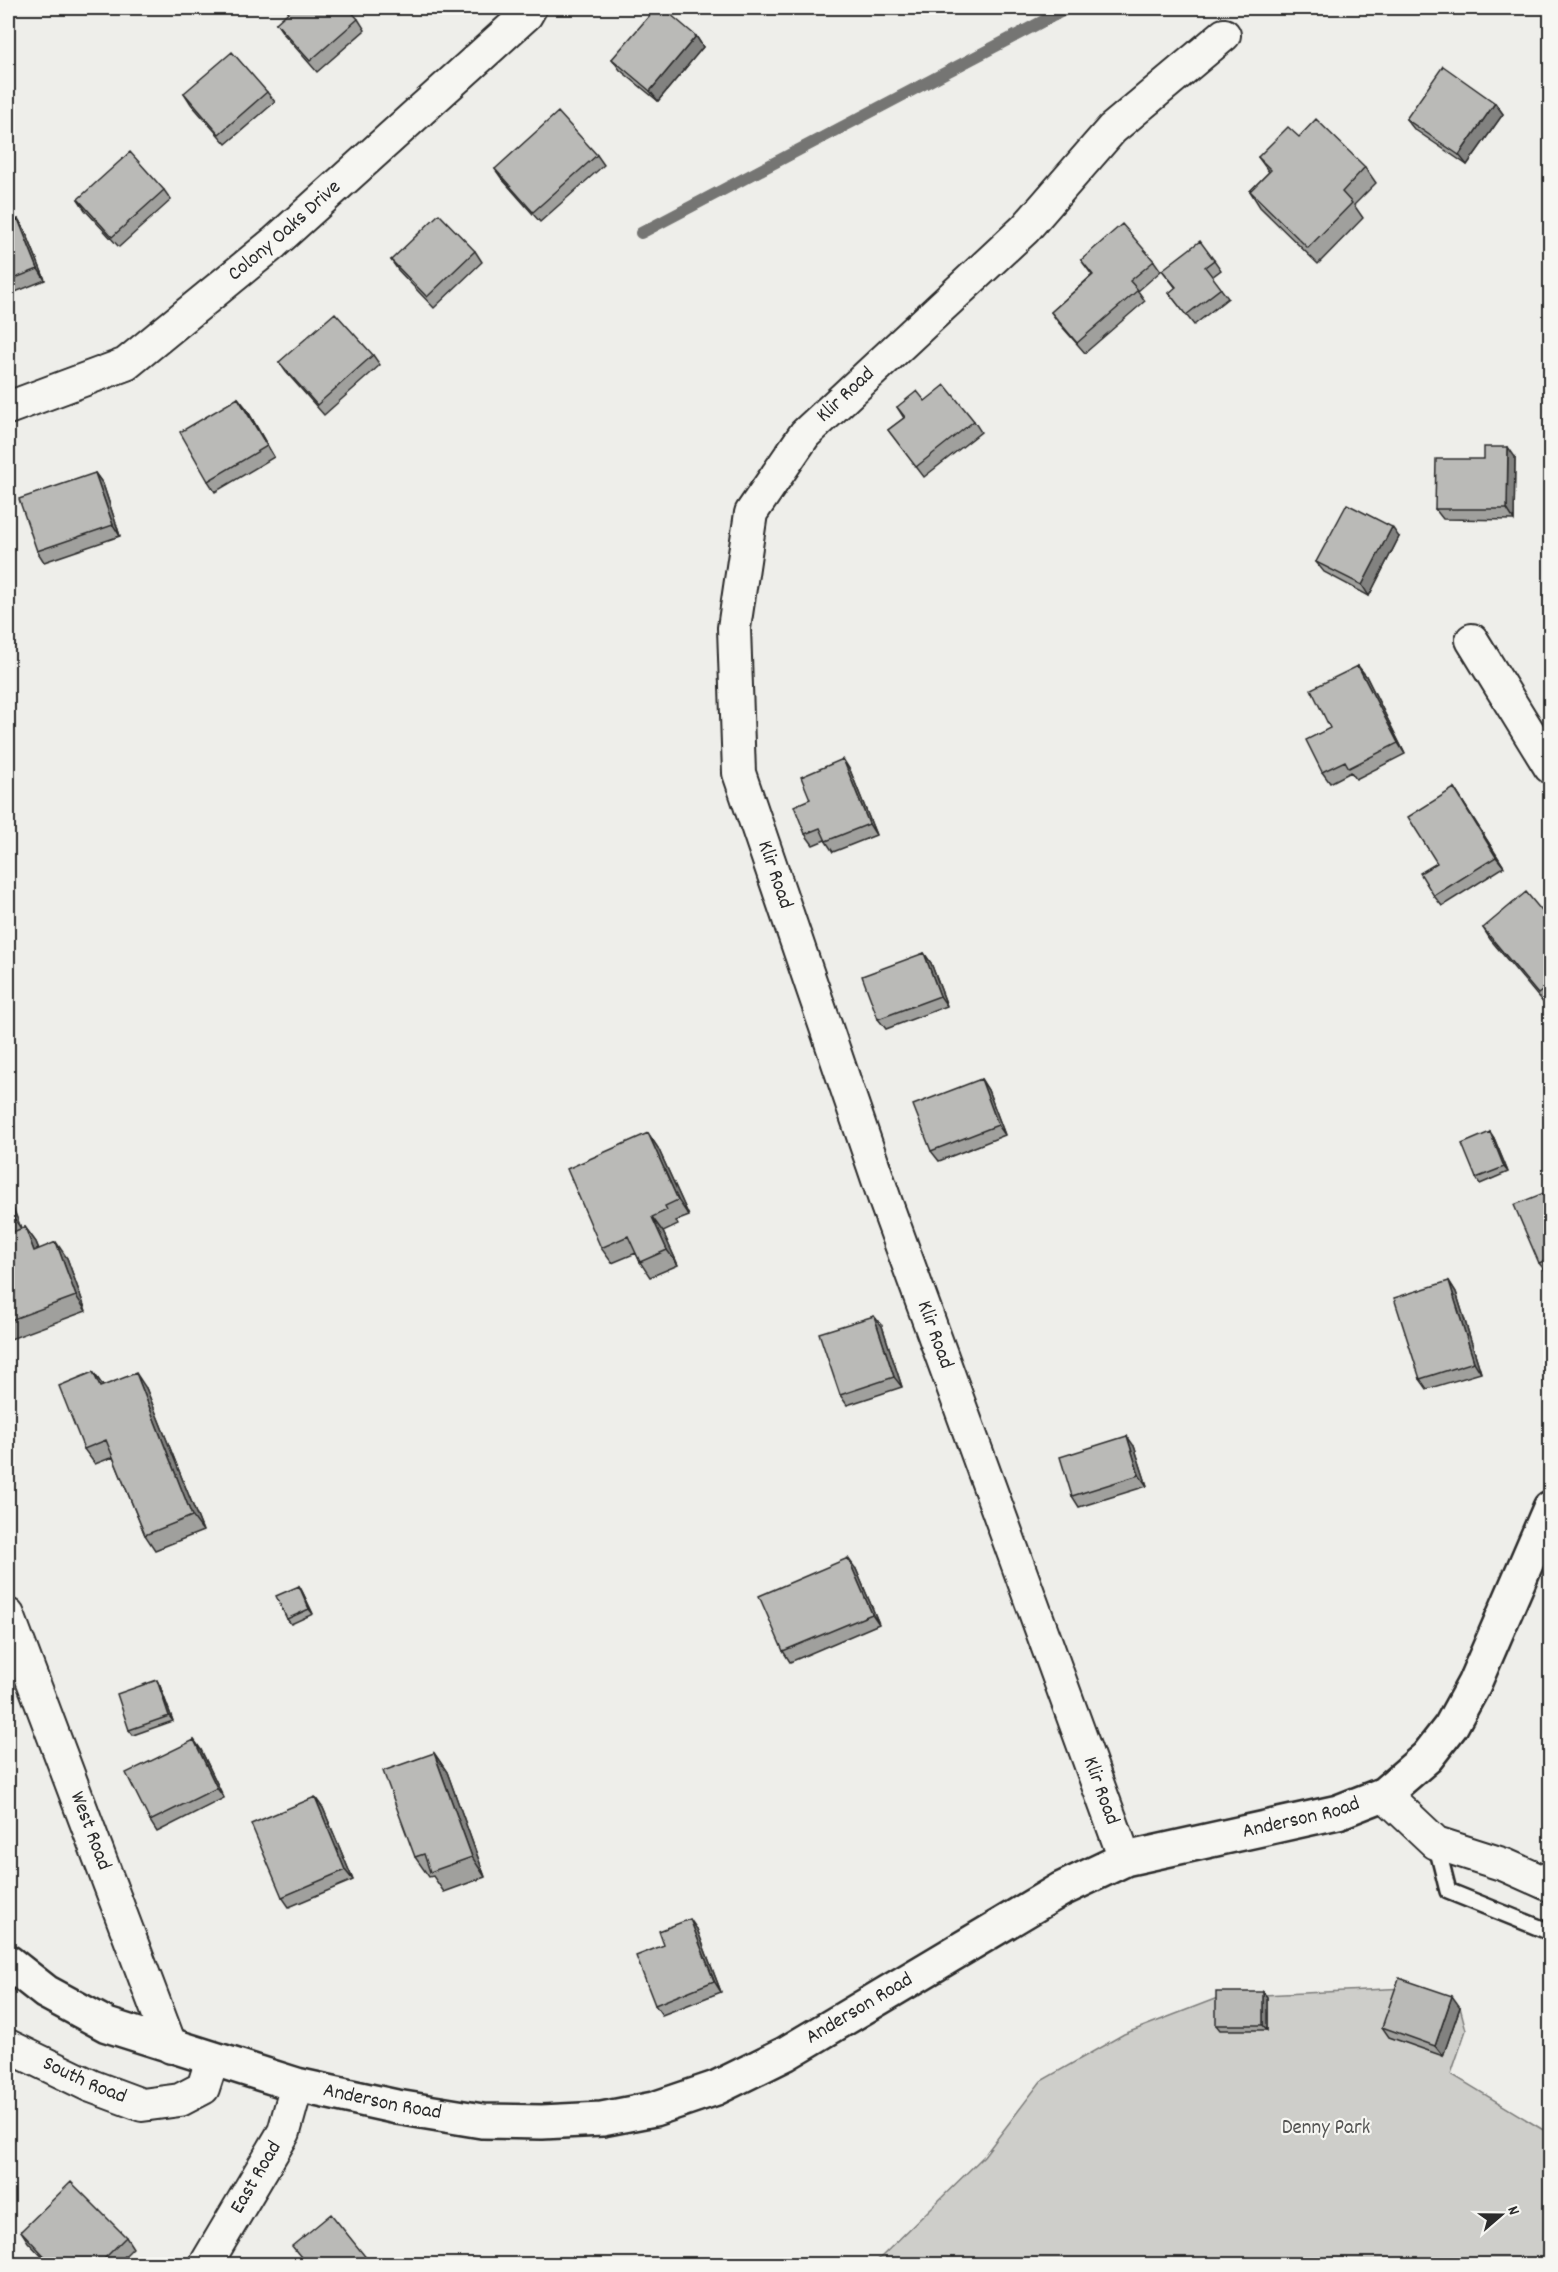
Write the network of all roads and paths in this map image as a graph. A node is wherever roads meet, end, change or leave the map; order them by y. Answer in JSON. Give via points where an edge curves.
{"nodes":[{"id":1,"x":530,"y":8,"type":"edge"},
{"id":2,"x":1224,"y":35,"type":"dead end"},
{"id":3,"x":8,"y":408,"type":"edge"},
{"id":4,"x":1472,"y":640,"type":"dead end"},
{"id":5,"x":1551,"y":767,"type":"edge"},
{"id":6,"x":1551,"y":1508,"type":"edge"},
{"id":7,"x":8,"y":1615,"type":"edge"},
{"id":8,"x":1384,"y":1794,"type":"junction"},
{"id":9,"x":1436,"y":1843,"type":"junction"},
{"id":10,"x":1125,"y":1859,"type":"junction"},
{"id":11,"x":1551,"y":1885,"type":"edge"},
{"id":12,"x":1551,"y":1932,"type":"edge"},
{"id":13,"x":8,"y":1962,"type":"edge"},
{"id":14,"x":8,"y":2046,"type":"edge"},
{"id":15,"x":171,"y":2047,"type":"junction"},
{"id":16,"x":212,"y":2060,"type":"junction"},
{"id":17,"x":297,"y":2085,"type":"junction"},
{"id":18,"x":206,"y":2265,"type":"edge"}],
"edges":[{"from":1,"to":3,"type":"street","name":"Colony Oaks Drive","via":[[274,243],[126,364]]},
{"from":2,"to":10,"type":"street","name":"Klir Road","via":[[1112,129],[1025,229],[805,434],[751,513],[734,627],[739,773],[886,1203]]},
{"from":4,"to":5,"type":"street"},
{"from":6,"to":8,"type":"street","name":"Anderson Road","via":[[1474,1684],[1451,1726],[1426,1757]]},
{"from":7,"to":15,"type":"street","name":"West Road"},
{"from":8,"to":9,"type":"street"},
{"from":8,"to":10,"type":"street","name":"Anderson Road","via":[[1338,1812]]},
{"from":9,"to":11,"type":"street","via":[[1505,1865]]},
{"from":9,"to":12,"type":"lane","via":[[1448,1891]]},
{"from":10,"to":17,"type":"street","name":"Anderson Road","via":[[1060,1890],[785,2054],[716,2088],[654,2109],[602,2119],[482,2121]]},
{"from":13,"to":15,"type":"street","name":"Anderson Road","via":[[46,1992],[107,2025]]},
{"from":14,"to":16,"type":"street","name":"South Road","via":[[91,2086],[142,2105],[180,2100],[203,2088]]},
{"from":15,"to":16,"type":"street","name":"Anderson Road"},
{"from":16,"to":17,"type":"street","name":"Anderson Road"},
{"from":17,"to":18,"type":"street","name":"East Road","via":[[284,2132]]}]}
